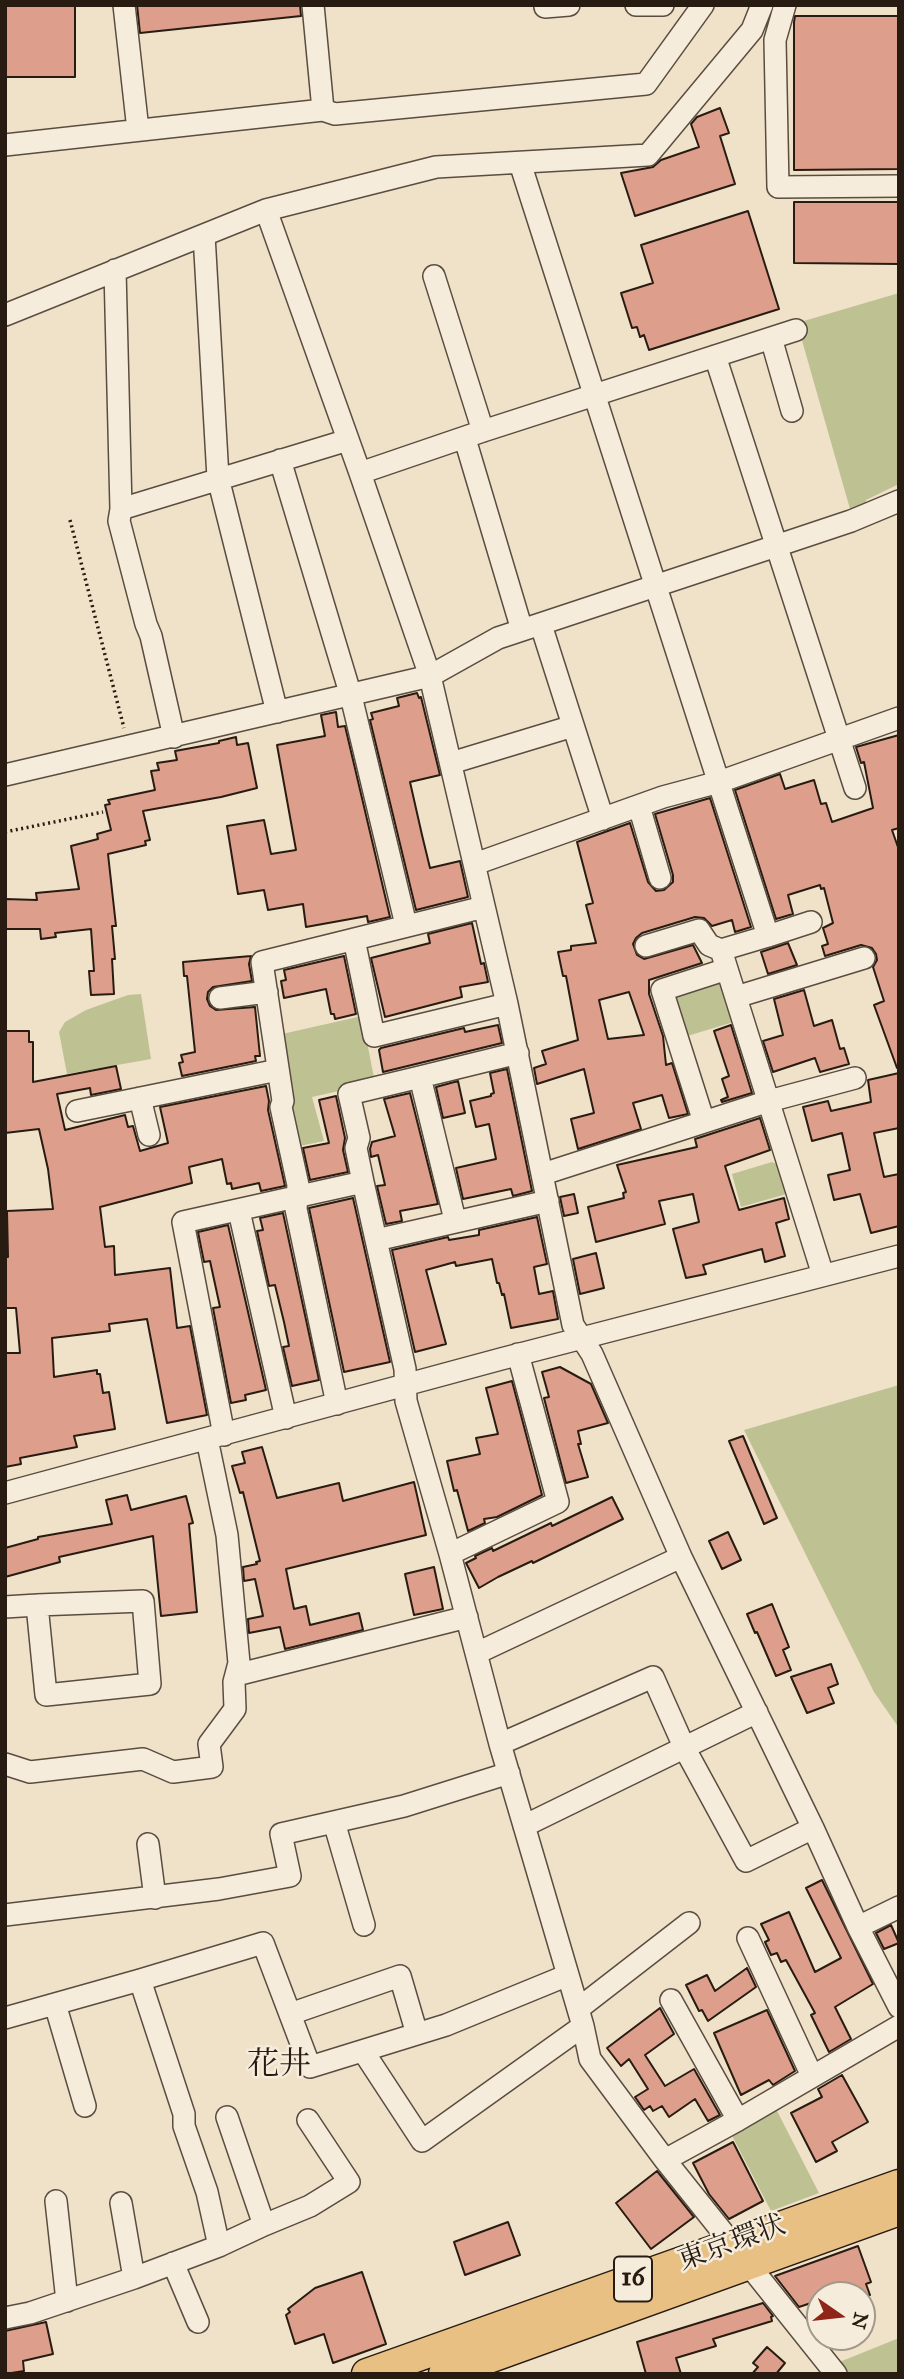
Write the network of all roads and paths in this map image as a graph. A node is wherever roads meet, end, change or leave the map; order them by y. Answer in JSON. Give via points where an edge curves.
{"nodes":[{"id":1,"x":124,"y":5,"type":"edge"},
{"id":2,"x":313,"y":5,"type":"edge"},
{"id":3,"x":569,"y":5,"type":"edge"},
{"id":4,"x":636,"y":5,"type":"edge"},
{"id":5,"x":663,"y":5,"type":"edge"},
{"id":6,"x":703,"y":5,"type":"edge"},
{"id":7,"x":545,"y":6,"type":"edge"},
{"id":8,"x":760,"y":6,"type":"edge"},
{"id":9,"x":784,"y":8,"type":"edge"},
{"id":10,"x":323,"y":110,"type":"junction"},
{"id":11,"x":138,"y":130,"type":"junction"},
{"id":12,"x":5,"y":145,"type":"edge"},
{"id":13,"x":520,"y":163,"type":"junction"},
{"id":14,"x":899,"y":186,"type":"edge"},
{"id":15,"x":266,"y":210,"type":"junction"},
{"id":16,"x":204,"y":235,"type":"junction"},
{"id":17,"x":115,"y":270,"type":"junction"},
{"id":18,"x":434,"y":276,"type":"dead end"},
{"id":19,"x":5,"y":315,"type":"edge"},
{"id":20,"x":796,"y":330,"type":"dead end"},
{"id":21,"x":771,"y":338,"type":"junction"},
{"id":22,"x":715,"y":356,"type":"junction"},
{"id":23,"x":594,"y":395,"type":"junction"},
{"id":24,"x":792,"y":411,"type":"dead end"},
{"id":25,"x":474,"y":435,"type":"junction"},
{"id":26,"x":348,"y":440,"type":"junction"},
{"id":27,"x":280,"y":460,"type":"junction"},
{"id":28,"x":360,"y":473,"type":"junction"},
{"id":29,"x":218,"y":478,"type":"junction"},
{"id":30,"x":899,"y":501,"type":"edge"},
{"id":31,"x":121,"y":509,"type":"junction"},
{"id":32,"x":70,"y":520,"type":"dead end"},
{"id":33,"x":778,"y":546,"type":"junction"},
{"id":34,"x":656,"y":587,"type":"junction"},
{"id":35,"x":532,"y":628,"type":"junction"},
{"id":36,"x":430,"y":676,"type":"junction"},
{"id":37,"x":351,"y":696,"type":"junction"},
{"id":38,"x":277,"y":712,"type":"junction"},
{"id":39,"x":899,"y":718,"type":"edge"},
{"id":40,"x":573,"y":726,"type":"junction"},
{"id":41,"x":174,"y":737,"type":"junction"},
{"id":42,"x":839,"y":739,"type":"junction"},
{"id":43,"x":128,"y":747,"type":"junction"},
{"id":44,"x":451,"y":763,"type":"junction"},
{"id":45,"x":5,"y":775,"type":"edge"},
{"id":46,"x":719,"y":782,"type":"junction"},
{"id":47,"x":855,"y":788,"type":"dead end"},
{"id":48,"x":639,"y":806,"type":"junction"},
{"id":49,"x":103,"y":812,"type":"dead end"},
{"id":50,"x":603,"y":819,"type":"junction"},
{"id":51,"x":5,"y":832,"type":"edge"},
{"id":52,"x":475,"y":864,"type":"junction"},
{"id":53,"x":660,"y":878,"type":"dead end"},
{"id":54,"x":484,"y":907,"type":"junction"},
{"id":55,"x":811,"y":922,"type":"dead end"},
{"id":56,"x":406,"y":925,"type":"junction"},
{"id":57,"x":768,"y":936,"type":"junction"},
{"id":58,"x":354,"y":939,"type":"junction"},
{"id":59,"x":646,"y":946,"type":"dead end"},
{"id":60,"x":864,"y":958,"type":"dead end"},
{"id":61,"x":724,"y":959,"type":"junction"},
{"id":62,"x":267,"y":992,"type":"junction"},
{"id":63,"x":736,"y":997,"type":"junction"},
{"id":64,"x":220,"y":998,"type":"dead end"},
{"id":65,"x":507,"y":1004,"type":"junction"},
{"id":66,"x":518,"y":1053,"type":"junction"},
{"id":67,"x":278,"y":1070,"type":"junction"},
{"id":68,"x":420,"y":1077,"type":"junction"},
{"id":69,"x":855,"y":1078,"type":"dead end"},
{"id":70,"x":140,"y":1098,"type":"junction"},
{"id":71,"x":769,"y":1101,"type":"junction"},
{"id":72,"x":77,"y":1111,"type":"dead end"},
{"id":73,"x":704,"y":1122,"type":"junction"},
{"id":74,"x":149,"y":1135,"type":"dead end"},
{"id":75,"x":543,"y":1174,"type":"junction"},
{"id":76,"x":363,"y":1182,"type":"junction"},
{"id":77,"x":297,"y":1196,"type":"junction"},
{"id":78,"x":548,"y":1200,"type":"junction"},
{"id":79,"x":239,"y":1211,"type":"junction"},
{"id":80,"x":455,"y":1220,"type":"junction"},
{"id":81,"x":376,"y":1240,"type":"junction"},
{"id":82,"x":899,"y":1255,"type":"edge"},
{"id":83,"x":823,"y":1275,"type":"junction"},
{"id":84,"x":580,"y":1338,"type":"junction"},
{"id":85,"x":518,"y":1354,"type":"junction"},
{"id":86,"x":406,"y":1384,"type":"junction"},
{"id":87,"x":337,"y":1404,"type":"junction"},
{"id":88,"x":286,"y":1418,"type":"junction"},
{"id":89,"x":215,"y":1437,"type":"junction"},
{"id":90,"x":5,"y":1493,"type":"edge"},
{"id":91,"x":450,"y":1554,"type":"junction"},
{"id":92,"x":681,"y":1557,"type":"junction"},
{"id":93,"x":37,"y":1605,"type":"junction"},
{"id":94,"x":5,"y":1607,"type":"edge"},
{"id":95,"x":467,"y":1617,"type":"junction"},
{"id":96,"x":477,"y":1653,"type":"junction"},
{"id":97,"x":236,"y":1675,"type":"junction"},
{"id":98,"x":757,"y":1712,"type":"junction"},
{"id":99,"x":500,"y":1744,"type":"junction"},
{"id":100,"x":685,"y":1749,"type":"junction"},
{"id":101,"x":5,"y":1764,"type":"edge"},
{"id":102,"x":509,"y":1773,"type":"junction"},
{"id":103,"x":334,"y":1822,"type":"junction"},
{"id":104,"x":524,"y":1826,"type":"junction"},
{"id":105,"x":813,"y":1828,"type":"junction"},
{"id":106,"x":148,"y":1844,"type":"dead end"},
{"id":107,"x":155,"y":1898,"type":"junction"},
{"id":108,"x":899,"y":1907,"type":"edge"},
{"id":109,"x":5,"y":1915,"type":"edge"},
{"id":110,"x":689,"y":1923,"type":"dead end"},
{"id":111,"x":364,"y":1924,"type":"dead end"},
{"id":112,"x":858,"y":1927,"type":"junction"},
{"id":113,"x":748,"y":1938,"type":"dead end"},
{"id":114,"x":568,"y":1975,"type":"junction"},
{"id":115,"x":140,"y":1980,"type":"junction"},
{"id":116,"x":893,"y":1981,"type":"edge"},
{"id":117,"x":671,"y":2000,"type":"dead end"},
{"id":118,"x":55,"y":2004,"type":"junction"},
{"id":119,"x":899,"y":2007,"type":"edge"},
{"id":120,"x":290,"y":2014,"type":"junction"},
{"id":121,"x":581,"y":2017,"type":"junction"},
{"id":122,"x":5,"y":2018,"type":"edge"},
{"id":123,"x":899,"y":2026,"type":"edge"},
{"id":124,"x":417,"y":2034,"type":"junction"},
{"id":125,"x":363,"y":2051,"type":"junction"},
{"id":126,"x":812,"y":2076,"type":"junction"},
{"id":127,"x":85,"y":2106,"type":"dead end"},
{"id":128,"x":227,"y":2117,"type":"dead end"},
{"id":129,"x":308,"y":2120,"type":"dead end"},
{"id":130,"x":738,"y":2120,"type":"junction"},
{"id":131,"x":665,"y":2160,"type":"junction"},
{"id":132,"x":899,"y":2185,"type":"edge"},
{"id":133,"x":56,"y":2200,"type":"dead end"},
{"id":134,"x":121,"y":2203,"type":"dead end"},
{"id":135,"x":899,"y":2210,"type":"edge"},
{"id":136,"x":264,"y":2225,"type":"junction"},
{"id":137,"x":219,"y":2246,"type":"junction"},
{"id":138,"x":741,"y":2254,"type":"junction"},
{"id":139,"x":173,"y":2263,"type":"junction"},
{"id":140,"x":134,"y":2278,"type":"junction"},
{"id":141,"x":67,"y":2301,"type":"junction"},
{"id":142,"x":5,"y":2318,"type":"edge"},
{"id":143,"x":198,"y":2322,"type":"dead end"},
{"id":144,"x":367,"y":2374,"type":"edge"},
{"id":145,"x":444,"y":2374,"type":"edge"},
{"id":146,"x":836,"y":2374,"type":"edge"}],
"edges":[{"from":1,"to":11,"type":"street"},
{"from":2,"to":10,"type":"street"},
{"from":3,"to":7,"type":"street"},
{"from":4,"to":5,"type":"street"},
{"from":6,"to":10,"type":"street","via":[[646,84],[335,114]]},
{"from":8,"to":9,"type":"street"},
{"from":8,"to":13,"type":"street","via":[[752,30],[648,155]]},
{"from":9,"to":14,"type":"street","via":[[775,40],[778,187]]},
{"from":10,"to":11,"type":"street"},
{"from":11,"to":12,"type":"street"},
{"from":13,"to":15,"type":"street","via":[[436,167]]},
{"from":13,"to":23,"type":"street"},
{"from":15,"to":16,"type":"street"},
{"from":15,"to":26,"type":"street"},
{"from":16,"to":17,"type":"street"},
{"from":16,"to":29,"type":"street"},
{"from":17,"to":19,"type":"street"},
{"from":17,"to":31,"type":"street"},
{"from":18,"to":25,"type":"street"},
{"from":20,"to":21,"type":"street"},
{"from":21,"to":22,"type":"street"},
{"from":21,"to":24,"type":"street"},
{"from":22,"to":23,"type":"street"},
{"from":22,"to":33,"type":"street"},
{"from":23,"to":25,"type":"street"},
{"from":23,"to":34,"type":"street"},
{"from":25,"to":28,"type":"street"},
{"from":25,"to":35,"type":"street"},
{"from":26,"to":27,"type":"street"},
{"from":26,"to":28,"type":"street"},
{"from":27,"to":29,"type":"street"},
{"from":27,"to":37,"type":"street"},
{"from":28,"to":36,"type":"street"},
{"from":29,"to":31,"type":"street"},
{"from":29,"to":38,"type":"street"},
{"from":30,"to":33,"type":"street"},
{"from":31,"to":41,"type":"street","via":[[119,521]]},
{"from":32,"to":43,"type":"path"},
{"from":33,"to":34,"type":"street"},
{"from":33,"to":42,"type":"street"},
{"from":34,"to":35,"type":"street"},
{"from":34,"to":46,"type":"street"},
{"from":35,"to":36,"type":"street","via":[[498,638]]},
{"from":35,"to":40,"type":"street"},
{"from":36,"to":37,"type":"street"},
{"from":36,"to":44,"type":"street"},
{"from":37,"to":38,"type":"street"},
{"from":37,"to":56,"type":"street"},
{"from":38,"to":41,"type":"street"},
{"from":39,"to":42,"type":"street"},
{"from":40,"to":44,"type":"street"},
{"from":40,"to":50,"type":"street"},
{"from":41,"to":43,"type":"street"},
{"from":42,"to":46,"type":"street"},
{"from":42,"to":47,"type":"street"},
{"from":43,"to":45,"type":"street"},
{"from":44,"to":52,"type":"street"},
{"from":46,"to":48,"type":"street"},
{"from":46,"to":57,"type":"street"},
{"from":48,"to":50,"type":"street"},
{"from":48,"to":53,"type":"street"},
{"from":49,"to":51,"type":"path"},
{"from":50,"to":52,"type":"street"},
{"from":52,"to":54,"type":"street"},
{"from":54,"to":56,"type":"street"},
{"from":54,"to":65,"type":"street"},
{"from":55,"to":57,"type":"street"},
{"from":56,"to":58,"type":"street"},
{"from":57,"to":61,"type":"street"},
{"from":58,"to":62,"type":"street","via":[[262,962]]},
{"from":58,"to":65,"type":"street","via":[[374,1036]]},
{"from":59,"to":61,"type":"street","via":[[699,930]]},
{"from":60,"to":63,"type":"street"},
{"from":61,"to":63,"type":"street"},
{"from":61,"to":73,"type":"street","via":[[662,990]]},
{"from":62,"to":64,"type":"street"},
{"from":62,"to":67,"type":"street"},
{"from":63,"to":71,"type":"street"},
{"from":65,"to":66,"type":"street"},
{"from":66,"to":68,"type":"street"},
{"from":66,"to":75,"type":"street"},
{"from":67,"to":70,"type":"street"},
{"from":67,"to":77,"type":"street"},
{"from":68,"to":76,"type":"street","via":[[349,1094]]},
{"from":68,"to":80,"type":"street"},
{"from":69,"to":71,"type":"street"},
{"from":70,"to":72,"type":"street"},
{"from":70,"to":74,"type":"street"},
{"from":71,"to":73,"type":"street"},
{"from":71,"to":83,"type":"street"},
{"from":73,"to":75,"type":"street"},
{"from":75,"to":78,"type":"street"},
{"from":76,"to":77,"type":"street"},
{"from":76,"to":81,"type":"street"},
{"from":77,"to":79,"type":"street"},
{"from":77,"to":87,"type":"street"},
{"from":78,"to":80,"type":"street"},
{"from":78,"to":84,"type":"street","via":[[573,1325]]},
{"from":79,"to":88,"type":"street"},
{"from":79,"to":89,"type":"street","via":[[183,1222]]},
{"from":80,"to":81,"type":"street"},
{"from":81,"to":86,"type":"street"},
{"from":82,"to":83,"type":"street"},
{"from":83,"to":84,"type":"street"},
{"from":84,"to":85,"type":"street"},
{"from":84,"to":92,"type":"street","via":[[592,1354]]},
{"from":85,"to":86,"type":"street"},
{"from":85,"to":91,"type":"street","via":[[558,1502]]},
{"from":86,"to":87,"type":"street"},
{"from":86,"to":91,"type":"street","via":[[406,1401]]},
{"from":87,"to":88,"type":"street"},
{"from":88,"to":89,"type":"street"},
{"from":89,"to":90,"type":"street"},
{"from":89,"to":97,"type":"street","via":[[239,1663]]},
{"from":91,"to":95,"type":"street"},
{"from":92,"to":96,"type":"street"},
{"from":92,"to":98,"type":"street"},
{"from":93,"to":93,"type":"street","via":[[143,1601],[151,1694],[46,1695]]},
{"from":93,"to":94,"type":"street"},
{"from":95,"to":96,"type":"street"},
{"from":95,"to":97,"type":"street"},
{"from":96,"to":99,"type":"street"},
{"from":97,"to":101,"type":"street","via":[[235,1709],[209,1744],[212,1767],[173,1772],[143,1759],[30,1772]]},
{"from":98,"to":100,"type":"street"},
{"from":98,"to":105,"type":"street"},
{"from":99,"to":100,"type":"street","via":[[653,1677]]},
{"from":99,"to":102,"type":"street"},
{"from":100,"to":104,"type":"street"},
{"from":100,"to":105,"type":"street","via":[[746,1861]]},
{"from":102,"to":103,"type":"street"},
{"from":102,"to":104,"type":"street"},
{"from":103,"to":107,"type":"street","via":[[281,1834],[290,1876]]},
{"from":103,"to":111,"type":"street"},
{"from":104,"to":114,"type":"street"},
{"from":105,"to":112,"type":"street"},
{"from":106,"to":107,"type":"street"},
{"from":107,"to":109,"type":"street"},
{"from":108,"to":112,"type":"street"},
{"from":110,"to":121,"type":"street"},
{"from":112,"to":116,"type":"street"},
{"from":113,"to":126,"type":"street"},
{"from":114,"to":121,"type":"street"},
{"from":114,"to":124,"type":"street"},
{"from":115,"to":118,"type":"street"},
{"from":115,"to":120,"type":"street","via":[[263,1942]]},
{"from":115,"to":137,"type":"street","via":[[207,2192]]},
{"from":116,"to":119,"type":"street"},
{"from":117,"to":130,"type":"street"},
{"from":118,"to":122,"type":"street"},
{"from":118,"to":127,"type":"street"},
{"from":120,"to":124,"type":"street","via":[[400,1976]]},
{"from":120,"to":125,"type":"street","via":[[310,2067]]},
{"from":121,"to":125,"type":"street","via":[[422,2141]]},
{"from":121,"to":131,"type":"street","via":[[590,2059]]},
{"from":123,"to":126,"type":"street"},
{"from":124,"to":125,"type":"street"},
{"from":126,"to":130,"type":"street"},
{"from":128,"to":136,"type":"street"},
{"from":129,"to":136,"type":"street","via":[[349,2182],[310,2206]]},
{"from":130,"to":131,"type":"street"},
{"from":131,"to":138,"type":"street"},
{"from":132,"to":138,"type":"highway","name":"東京環状","number":"16"},
{"from":133,"to":141,"type":"street"},
{"from":134,"to":140,"type":"street"},
{"from":135,"to":138,"type":"highway","name":"東京環状","number":"16"},
{"from":136,"to":137,"type":"street"},
{"from":137,"to":139,"type":"street"},
{"from":138,"to":144,"type":"highway","name":"東京環状","number":"16"},
{"from":138,"to":145,"type":"highway","name":"東京環状","number":"16"},
{"from":138,"to":146,"type":"street"},
{"from":139,"to":140,"type":"street"},
{"from":139,"to":143,"type":"street"},
{"from":140,"to":141,"type":"street"},
{"from":141,"to":142,"type":"street"}]}
